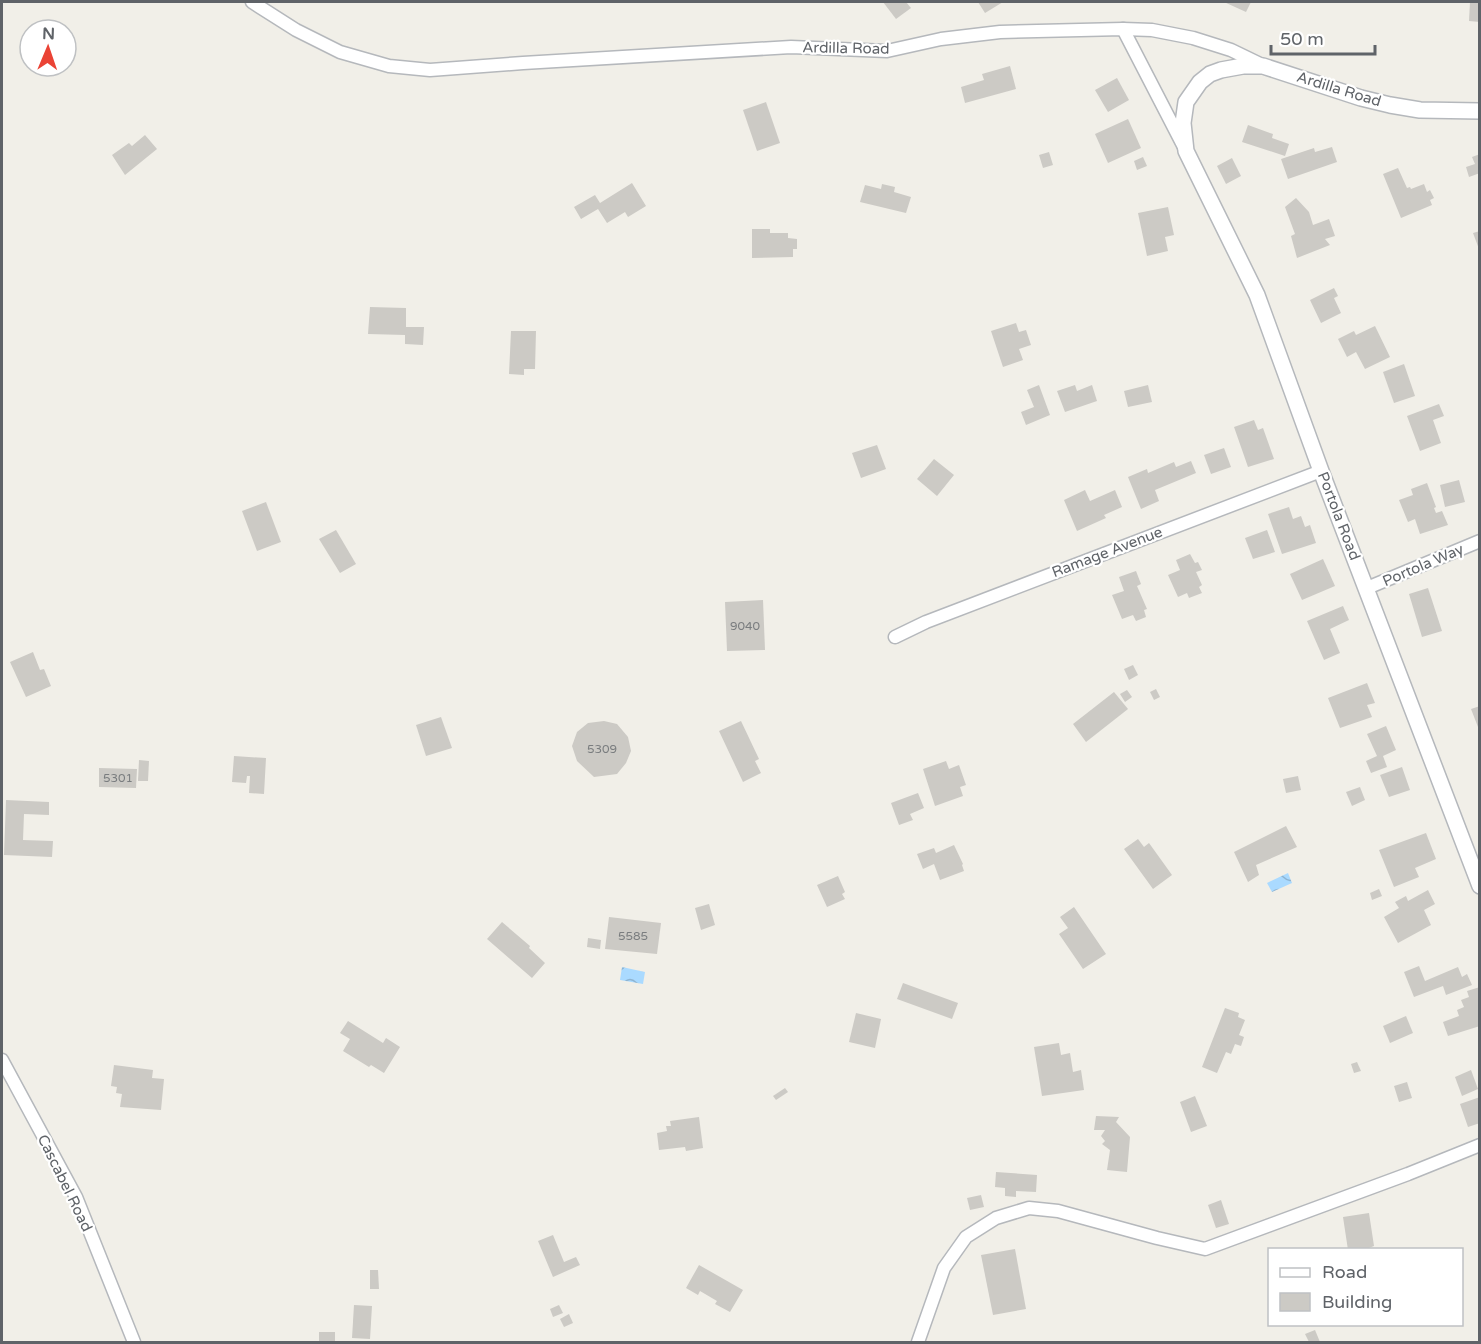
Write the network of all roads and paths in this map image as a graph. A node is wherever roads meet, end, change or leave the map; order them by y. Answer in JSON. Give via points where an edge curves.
{"nodes":[{"id":1,"x":252,"y":2,"type":"edge"},
{"id":2,"x":1123,"y":29,"type":"junction"},
{"id":3,"x":1263,"y":66,"type":"junction"},
{"id":4,"x":1479,"y":111,"type":"edge"},
{"id":5,"x":1186,"y":151,"type":"junction"},
{"id":6,"x":1321,"y":471,"type":"junction"},
{"id":7,"x":1479,"y":541,"type":"edge"},
{"id":8,"x":1367,"y":588,"type":"junction"},
{"id":9,"x":896,"y":637,"type":"dead end"},
{"id":10,"x":1479,"y":886,"type":"edge"},
{"id":11,"x":2,"y":1060,"type":"edge"},
{"id":12,"x":1479,"y":1145,"type":"edge"},
{"id":13,"x":134,"y":1342,"type":"edge"},
{"id":14,"x":918,"y":1342,"type":"edge"}],
"edges":[{"from":1,"to":2,"type":"street","name":"Ardilla Road","via":[[340,52],[389,66],[430,70],[791,47],[887,51],[1000,32]]},
{"from":2,"to":3,"type":"street","name":"Ardilla Road","via":[[1193,38]]},
{"from":2,"to":5,"type":"street","name":"Portola Road"},
{"from":3,"to":4,"type":"street","name":"Ardilla Road","via":[[1390,105]]},
{"from":3,"to":5,"type":"street","name":"Portola Road","via":[[1221,70],[1200,82],[1183,113]]},
{"from":5,"to":6,"type":"street","name":"Portola Road","via":[[1257,295]]},
{"from":6,"to":8,"type":"street","name":"Portola Road"},
{"from":6,"to":9,"type":"street","name":"Ramage Avenue"},
{"from":7,"to":8,"type":"street","name":"Portola Way"},
{"from":8,"to":10,"type":"street","name":"Portola Road"},
{"from":11,"to":13,"type":"street","name":"Cascabel Road","via":[[76,1197]]},
{"from":12,"to":14,"type":"street","via":[[1205,1249],[1058,1211],[1029,1208],[996,1218],[966,1237],[944,1268]]}]}
